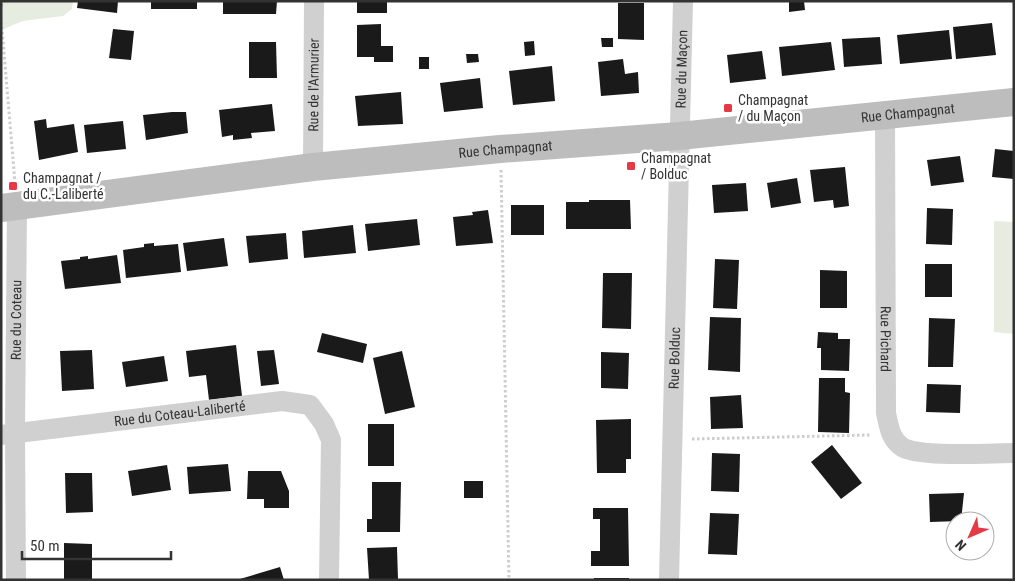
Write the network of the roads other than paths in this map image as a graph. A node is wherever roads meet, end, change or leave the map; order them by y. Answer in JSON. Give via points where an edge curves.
{"nodes":[{"id":1,"x":314,"y":1,"type":"edge"},
{"id":2,"x":682,"y":1,"type":"edge"},
{"id":3,"x":1013,"y":102,"type":"edge"},
{"id":4,"x":885,"y":114,"type":"junction"},
{"id":5,"x":679,"y":136,"type":"junction"},
{"id":6,"x":313,"y":167,"type":"junction"},
{"id":7,"x":9,"y":207,"type":"edge"},
{"id":8,"x":8,"y":435,"type":"edge"},
{"id":9,"x":1014,"y":453,"type":"edge"},
{"id":10,"x":16,"y":580,"type":"edge"},
{"id":11,"x":329,"y":580,"type":"edge"},
{"id":12,"x":669,"y":580,"type":"edge"}],
"edges":[{"from":1,"to":6,"type":"street","name":"Rue de l'Armurier"},
{"from":2,"to":5,"type":"street","name":"Rue du Maçon"},
{"from":3,"to":4,"type":"street","name":"Rue Champagnat"},
{"from":4,"to":5,"type":"street","name":"Rue Champagnat"},
{"from":4,"to":9,"type":"street","name":"Rue Pichard","via":[[886,413],[890,434],[902,447],[919,453]]},
{"from":5,"to":6,"type":"street","name":"Rue Champagnat"},
{"from":5,"to":12,"type":"street","name":"Rue Bolduc"},
{"from":6,"to":7,"type":"street","name":"Rue Champagnat"},
{"from":7,"to":8,"type":"street","name":"Rue du Coteau"},
{"from":8,"to":10,"type":"street"},
{"from":8,"to":11,"type":"street","name":"Rue du Coteau-Laliberté","via":[[282,401],[310,405],[331,440]]}]}
